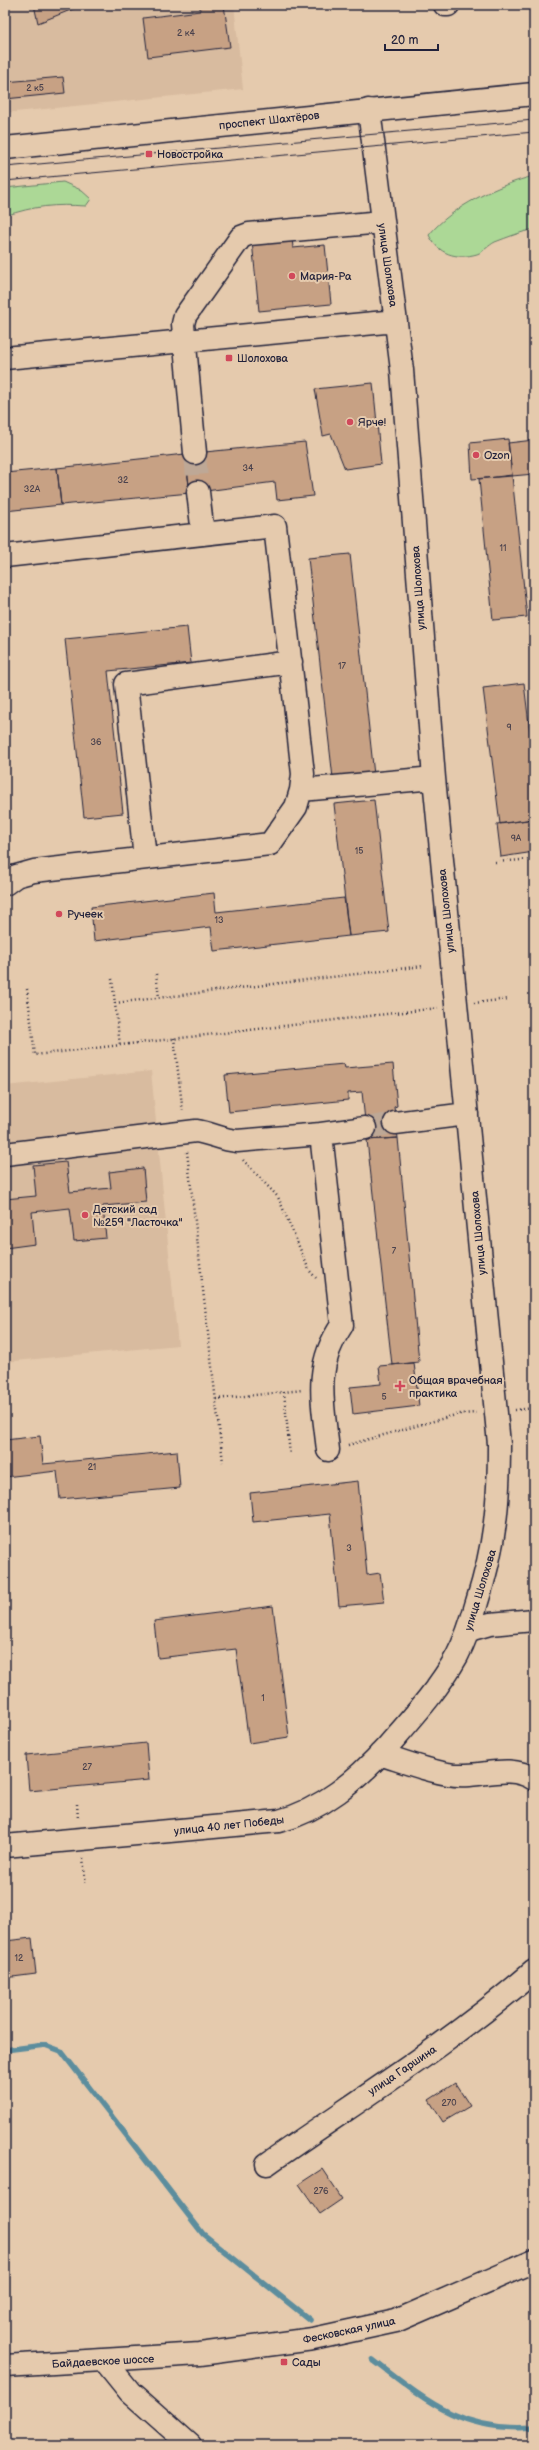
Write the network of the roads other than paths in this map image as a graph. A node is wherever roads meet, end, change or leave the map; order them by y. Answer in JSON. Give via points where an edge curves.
{"nodes":[{"id":1,"x":534,"y":94,"type":"edge"},
{"id":2,"x":369,"y":110,"type":"junction"},
{"id":3,"x":5,"y":148,"type":"edge"},
{"id":4,"x":382,"y":222,"type":"junction"},
{"id":5,"x":396,"y":321,"type":"junction"},
{"id":6,"x":184,"y":341,"type":"junction"},
{"id":7,"x":5,"y":358,"type":"edge"},
{"id":8,"x":195,"y":453,"type":"tunnel mouth"},
{"id":9,"x":198,"y":492,"type":"tunnel mouth"},
{"id":10,"x":203,"y":534,"type":"junction"},
{"id":11,"x":5,"y":556,"type":"edge"},
{"id":12,"x":291,"y":662,"type":"junction"},
{"id":13,"x":434,"y":778,"type":"junction"},
{"id":14,"x":301,"y":790,"type":"junction"},
{"id":15,"x":145,"y":858,"type":"junction"},
{"id":16,"x":5,"y":884,"type":"edge"},
{"id":17,"x":467,"y":1114,"type":"junction"},
{"id":18,"x":396,"y":1123,"type":"tunnel mouth"},
{"id":19,"x":365,"y":1128,"type":"tunnel mouth"},
{"id":20,"x":321,"y":1134,"type":"junction"},
{"id":21,"x":5,"y":1154,"type":"edge"},
{"id":22,"x":328,"y":1450,"type":"road end"},
{"id":23,"x":534,"y":1620,"type":"edge"},
{"id":24,"x":469,"y":1630,"type":"junction"},
{"id":25,"x":430,"y":1698,"type":"joint"},
{"id":26,"x":380,"y":1754,"type":"junction"},
{"id":27,"x":534,"y":1779,"type":"edge"},
{"id":28,"x":5,"y":1846,"type":"edge"},
{"id":29,"x":534,"y":1971,"type":"edge"},
{"id":30,"x":266,"y":2164,"type":"dead end"},
{"id":31,"x":534,"y":2261,"type":"edge"},
{"id":32,"x":200,"y":2354,"type":"joint"},
{"id":33,"x":104,"y":2361,"type":"junction"},
{"id":34,"x":5,"y":2366,"type":"edge"},
{"id":35,"x":190,"y":2445,"type":"edge"}],
"edges":[{"from":1,"to":2,"type":"street","name":"проспект Шахтёров"},
{"from":2,"to":3,"type":"street","name":"проспект Шахтёров"},
{"from":2,"to":4,"type":"street","name":"улица Шолохова"},
{"from":4,"to":5,"type":"street","name":"улица Шолохова"},
{"from":4,"to":6,"type":"street","via":[[249,234],[241,237],[185,316]]},
{"from":5,"to":6,"type":"street"},
{"from":5,"to":13,"type":"street","name":"улица Шолохова"},
{"from":6,"to":7,"type":"street"},
{"from":6,"to":8,"type":"street"},
{"from":9,"to":10,"type":"street"},
{"from":10,"to":11,"type":"street"},
{"from":10,"to":12,"type":"street","via":[[275,526]]},
{"from":12,"to":14,"type":"street","via":[[303,774]]},
{"from":12,"to":15,"type":"street","via":[[126,684]]},
{"from":13,"to":14,"type":"street"},
{"from":13,"to":17,"type":"street","name":"улица Шолохова"},
{"from":14,"to":15,"type":"street","via":[[296,807],[270,844]]},
{"from":15,"to":16,"type":"street","via":[[34,871],[16,876]]},
{"from":17,"to":18,"type":"street"},
{"from":17,"to":24,"type":"street","name":"улица Шолохова","via":[[499,1444],[493,1547]]},
{"from":19,"to":20,"type":"street"},
{"from":20,"to":21,"type":"street","via":[[226,1140],[208,1132],[185,1133]]},
{"from":20,"to":22,"type":"street","via":[[342,1325],[332,1339],[320,1381]]},
{"from":23,"to":24,"type":"street","via":[[490,1624]]},
{"from":24,"to":25,"type":"street","name":"улица Шолохова","via":[[458,1655]]},
{"from":25,"to":26,"type":"street","name":"улица 40 лет Победы"},
{"from":26,"to":27,"type":"street","via":[[448,1774],[462,1776],[504,1770],[523,1772]]},
{"from":26,"to":28,"type":"street","name":"улица 40 лет Победы","via":[[322,1804],[300,1815],[279,1821]]},
{"from":29,"to":30,"type":"street","name":"улица Гаршина","via":[[413,2065]]},
{"from":31,"to":32,"type":"street","name":"Фесковская улица","via":[[396,2321],[313,2339]]},
{"from":32,"to":33,"type":"street","name":"Байдаевское шоссе"},
{"from":33,"to":34,"type":"street","name":"Байдаевское шоссе"},
{"from":33,"to":35,"type":"street","via":[[130,2392]]}]}
